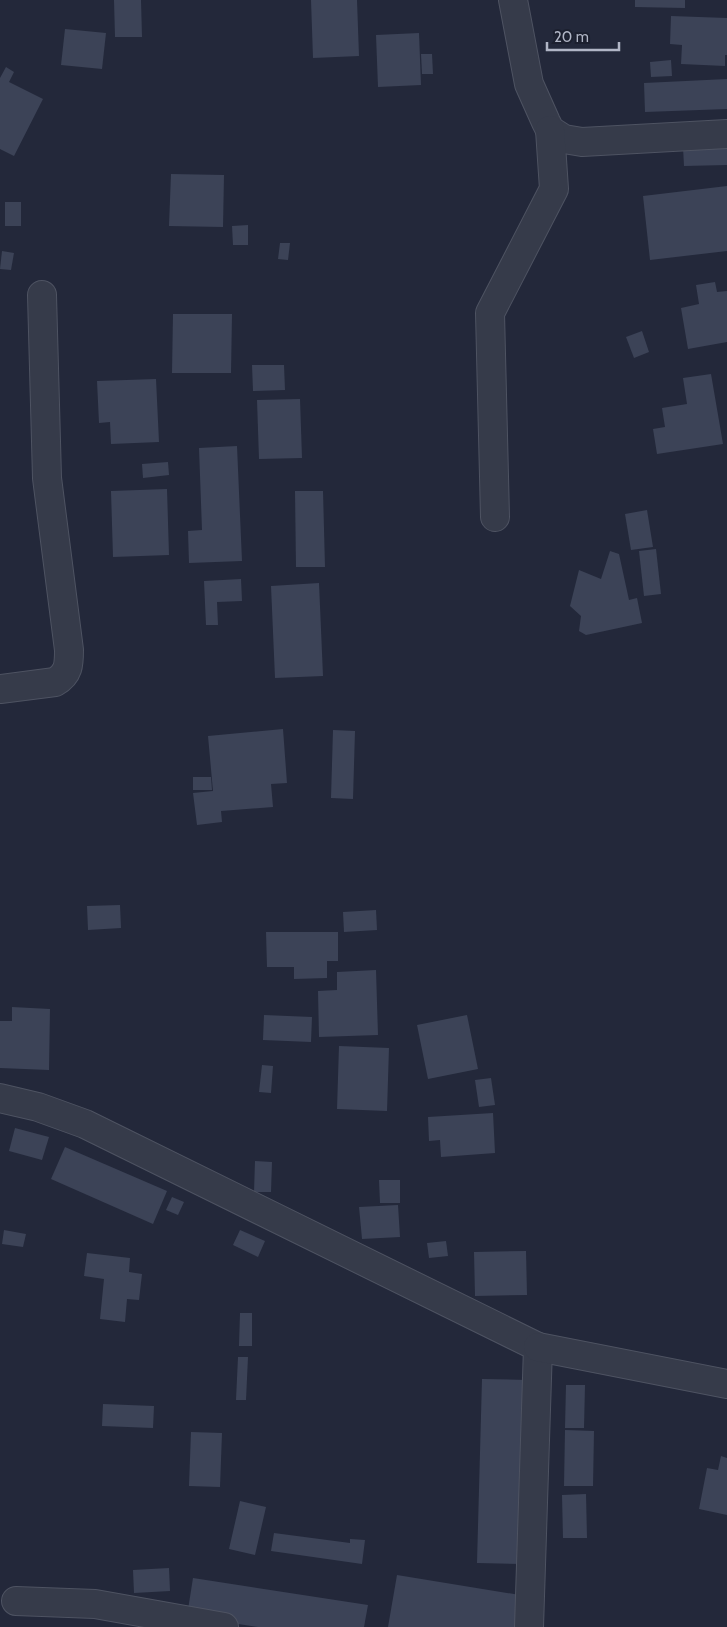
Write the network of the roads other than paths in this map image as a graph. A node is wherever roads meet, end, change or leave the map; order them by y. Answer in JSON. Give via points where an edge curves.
{"nodes":[{"id":1,"x":513,"y":0,"type":"edge"},
{"id":2,"x":550,"y":130,"type":"junction"},
{"id":3,"x":727,"y":134,"type":"edge"},
{"id":4,"x":42,"y":295,"type":"dead end"},
{"id":5,"x":495,"y":517,"type":"dead end"},
{"id":6,"x":0,"y":689,"type":"edge"},
{"id":7,"x":0,"y":1098,"type":"edge"},
{"id":8,"x":538,"y":1347,"type":"junction"},
{"id":9,"x":727,"y":1384,"type":"edge"},
{"id":10,"x":16,"y":1601,"type":"dead end"},
{"id":11,"x":224,"y":1627,"type":"edge"},
{"id":12,"x":529,"y":1627,"type":"edge"}],
"edges":[{"from":1,"to":2,"type":"street","via":[[529,84]]},
{"from":2,"to":3,"type":"street","via":[[564,139],[582,142]]},
{"from":2,"to":5,"type":"street","via":[[554,189],[490,313]]},
{"from":4,"to":6,"type":"street","via":[[47,478],[69,668],[63,678],[55,682]]},
{"from":7,"to":8,"type":"street","via":[[38,1107],[85,1124]]},
{"from":8,"to":9,"type":"street"},
{"from":8,"to":12,"type":"street"},
{"from":10,"to":11,"type":"street","via":[[95,1604]]}]}
